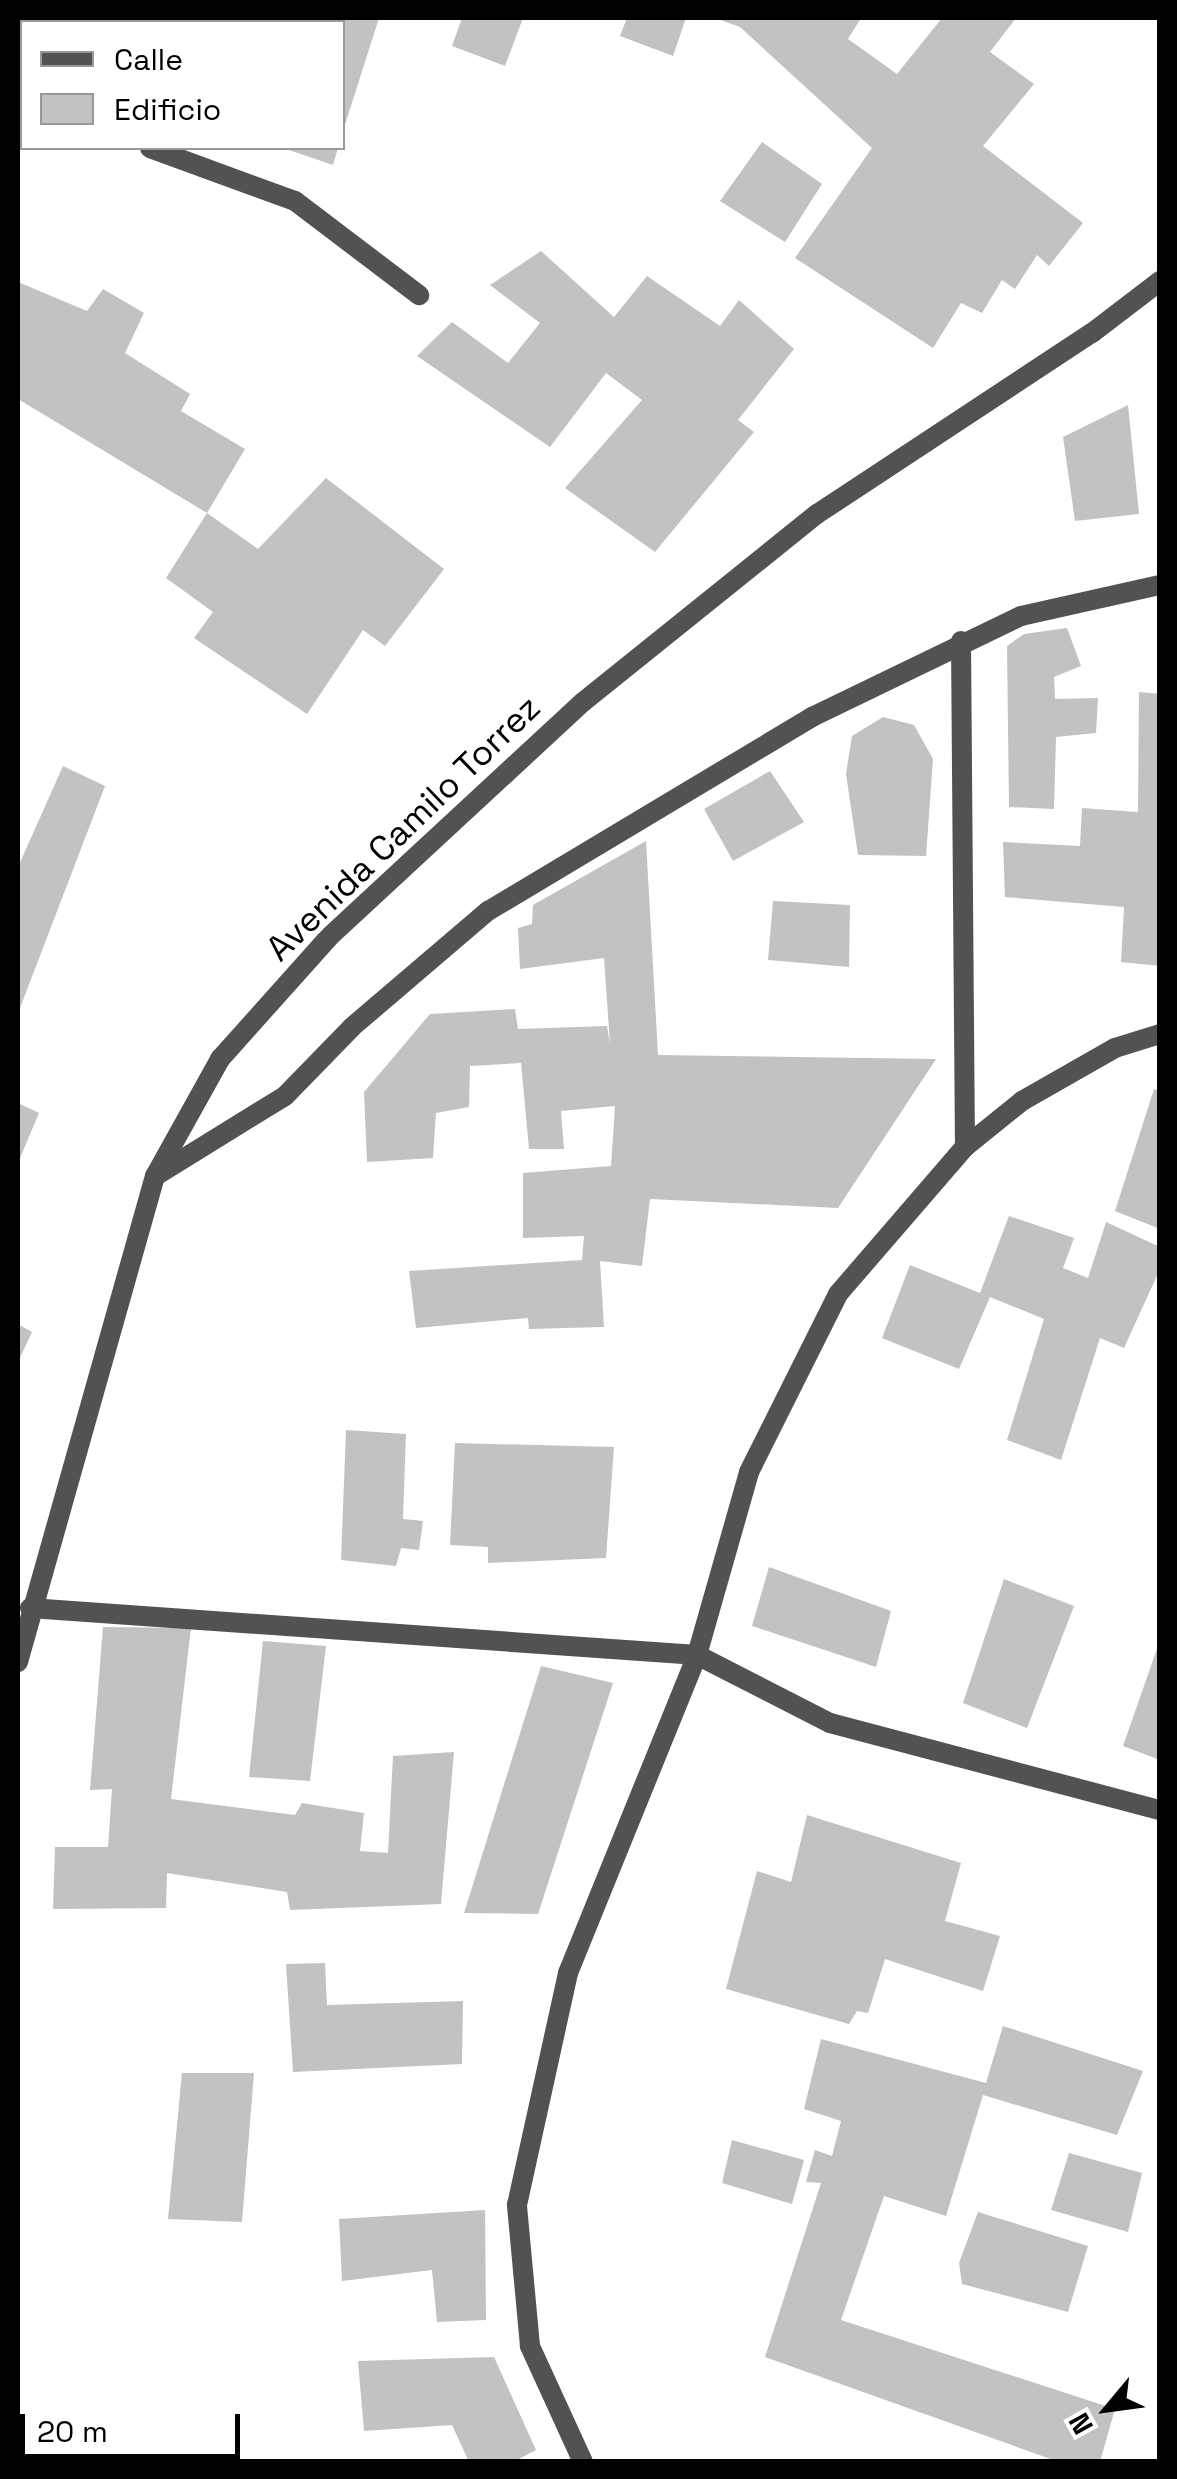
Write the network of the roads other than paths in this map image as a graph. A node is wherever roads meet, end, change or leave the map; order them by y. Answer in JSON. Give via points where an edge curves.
{"nodes":[{"id":1,"x":155,"y":150,"type":"edge"},
{"id":2,"x":1160,"y":281,"type":"edge"},
{"id":3,"x":418,"y":295,"type":"dead end"},
{"id":4,"x":1160,"y":586,"type":"edge"},
{"id":5,"x":961,"y":641,"type":"junction"},
{"id":6,"x":1160,"y":1034,"type":"edge"},
{"id":7,"x":965,"y":1147,"type":"junction"},
{"id":8,"x":155,"y":1176,"type":"junction"},
{"id":9,"x":30,"y":1608,"type":"junction"},
{"id":10,"x":697,"y":1655,"type":"junction"},
{"id":11,"x":18,"y":1662,"type":"edge"},
{"id":12,"x":1160,"y":1810,"type":"edge"},
{"id":13,"x":583,"y":2462,"type":"edge"}],
"edges":[{"from":1,"to":3,"type":"street","via":[[295,201]]},
{"from":2,"to":8,"type":"street","name":"Avenida Camilo Torrez","via":[[817,514],[582,702],[328,938],[220,1059]]},
{"from":4,"to":5,"type":"street","via":[[1021,616]]},
{"from":5,"to":7,"type":"street"},
{"from":5,"to":8,"type":"street","via":[[812,717],[488,911],[352,1027],[286,1096]]},
{"from":6,"to":7,"type":"street","via":[[1115,1048],[1022,1101]]},
{"from":7,"to":10,"type":"street","via":[[838,1294],[750,1472]]},
{"from":8,"to":9,"type":"street","name":"Avenida Camilo Torrez"},
{"from":9,"to":10,"type":"street"},
{"from":9,"to":11,"type":"street","name":"Avenida Camilo Torrez"},
{"from":10,"to":12,"type":"street","via":[[830,1723]]},
{"from":10,"to":13,"type":"street","via":[[568,1974],[518,2205],[530,2346]]}]}
